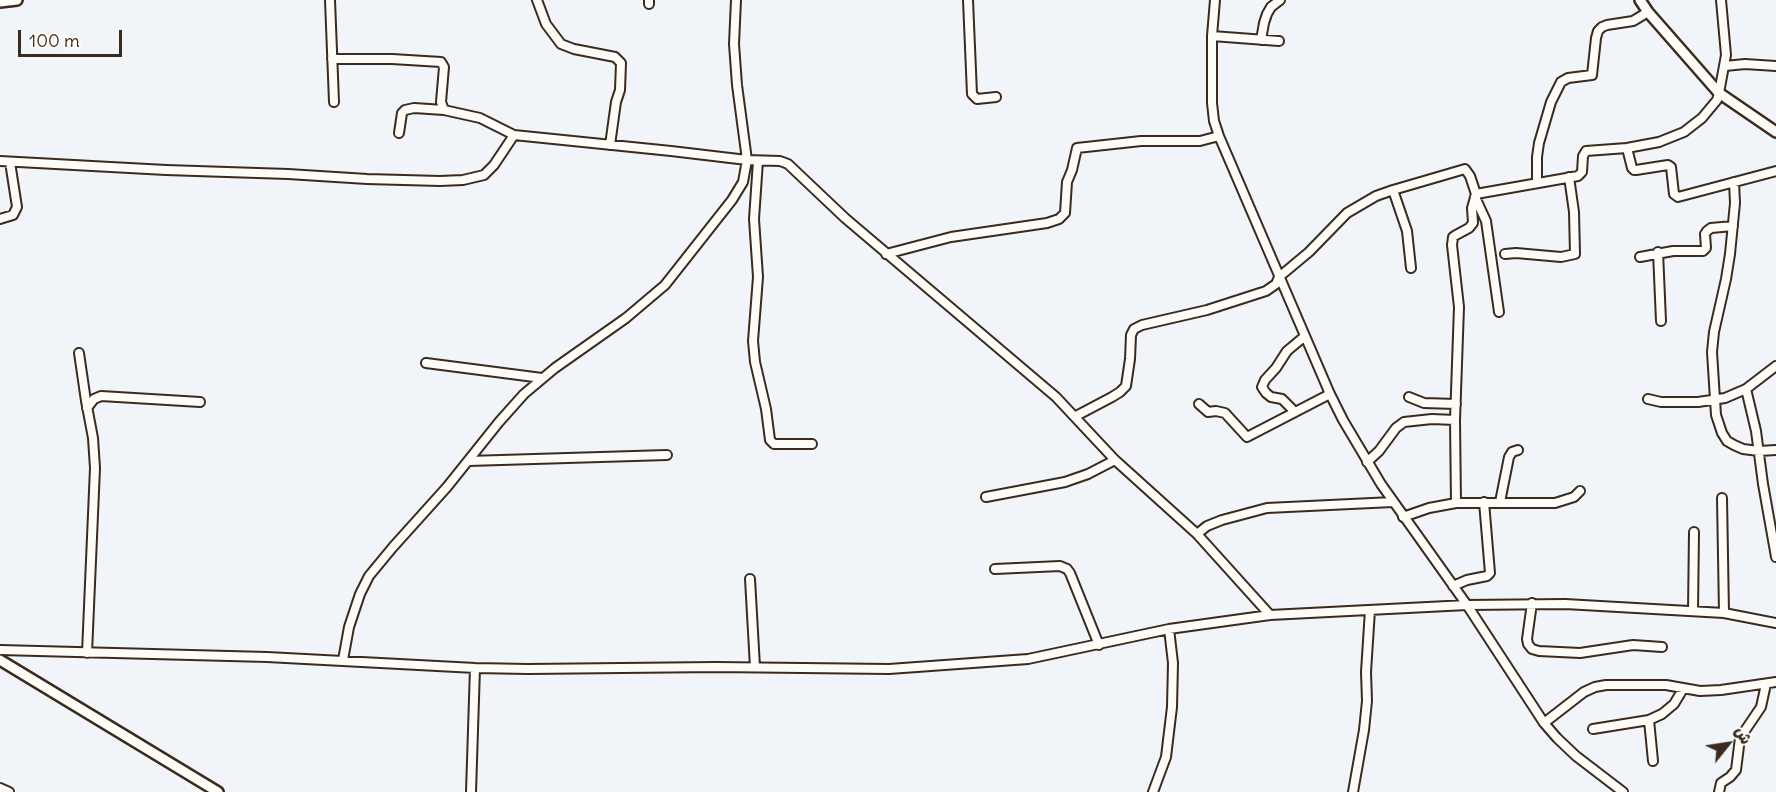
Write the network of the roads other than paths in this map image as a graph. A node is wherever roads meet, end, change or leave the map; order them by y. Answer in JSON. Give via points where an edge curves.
{"nodes":[{"id":1,"x":17,"y":0,"type":"edge"},
{"id":2,"x":330,"y":0,"type":"edge"},
{"id":3,"x":537,"y":0,"type":"edge"},
{"id":4,"x":736,"y":0,"type":"edge"},
{"id":5,"x":968,"y":0,"type":"edge"},
{"id":6,"x":1215,"y":0,"type":"edge"},
{"id":7,"x":1280,"y":0,"type":"edge"},
{"id":8,"x":1640,"y":0,"type":"edge"},
{"id":9,"x":1721,"y":0,"type":"edge"},
{"id":10,"x":0,"y":2,"type":"edge"},
{"id":11,"x":1648,"y":12,"type":"junction"},
{"id":12,"x":1212,"y":36,"type":"junction"},
{"id":13,"x":1262,"y":40,"type":"junction"},
{"id":14,"x":1279,"y":41,"type":"dead end"},
{"id":15,"x":332,"y":59,"type":"junction"},
{"id":16,"x":1725,"y":66,"type":"junction"},
{"id":17,"x":1776,"y":66,"type":"edge"},
{"id":18,"x":1719,"y":93,"type":"junction"},
{"id":19,"x":996,"y":98,"type":"dead end"},
{"id":20,"x":333,"y":102,"type":"dead end"},
{"id":21,"x":444,"y":110,"type":"junction"},
{"id":22,"x":1776,"y":132,"type":"edge"},
{"id":23,"x":399,"y":133,"type":"dead end"},
{"id":24,"x":514,"y":135,"type":"junction"},
{"id":25,"x":1219,"y":136,"type":"junction"},
{"id":26,"x":610,"y":145,"type":"junction"},
{"id":27,"x":1627,"y":148,"type":"junction"},
{"id":28,"x":747,"y":160,"type":"junction"},
{"id":29,"x":0,"y":161,"type":"edge"},
{"id":30,"x":759,"y":161,"type":"junction"},
{"id":31,"x":10,"y":162,"type":"junction"},
{"id":32,"x":1776,"y":171,"type":"edge"},
{"id":33,"x":1569,"y":177,"type":"junction"},
{"id":34,"x":1734,"y":182,"type":"junction"},
{"id":35,"x":1537,"y":183,"type":"junction"},
{"id":36,"x":1393,"y":190,"type":"junction"},
{"id":37,"x":1476,"y":195,"type":"junction"},
{"id":38,"x":0,"y":219,"type":"edge"},
{"id":39,"x":1733,"y":226,"type":"junction"},
{"id":40,"x":1658,"y":252,"type":"junction"},
{"id":41,"x":886,"y":254,"type":"junction"},
{"id":42,"x":1505,"y":254,"type":"dead end"},
{"id":43,"x":1640,"y":257,"type":"dead end"},
{"id":44,"x":1411,"y":268,"type":"dead end"},
{"id":45,"x":1279,"y":276,"type":"junction"},
{"id":46,"x":1499,"y":312,"type":"dead end"},
{"id":47,"x":1661,"y":321,"type":"dead end"},
{"id":48,"x":1305,"y":336,"type":"junction"},
{"id":49,"x":79,"y":353,"type":"dead end"},
{"id":50,"x":426,"y":363,"type":"dead end"},
{"id":51,"x":1775,"y":365,"type":"edge"},
{"id":52,"x":542,"y":378,"type":"junction"},
{"id":53,"x":1746,"y":389,"type":"junction"},
{"id":54,"x":1330,"y":394,"type":"junction"},
{"id":55,"x":1409,"y":397,"type":"dead end"},
{"id":56,"x":1648,"y":399,"type":"dead end"},
{"id":57,"x":1714,"y":401,"type":"junction"},
{"id":58,"x":200,"y":402,"type":"dead end"},
{"id":59,"x":1199,"y":404,"type":"dead end"},
{"id":60,"x":1456,"y":404,"type":"junction"},
{"id":61,"x":87,"y":408,"type":"junction"},
{"id":62,"x":1294,"y":411,"type":"junction"},
{"id":63,"x":1076,"y":416,"type":"junction"},
{"id":64,"x":1455,"y":420,"type":"junction"},
{"id":65,"x":813,"y":444,"type":"dead end"},
{"id":66,"x":1518,"y":450,"type":"dead end"},
{"id":67,"x":1776,"y":450,"type":"edge"},
{"id":68,"x":1759,"y":451,"type":"junction"},
{"id":69,"x":667,"y":455,"type":"dead end"},
{"id":70,"x":1115,"y":460,"type":"junction"},
{"id":71,"x":468,"y":461,"type":"junction"},
{"id":72,"x":1367,"y":462,"type":"junction"},
{"id":73,"x":1580,"y":491,"type":"dead end"},
{"id":74,"x":986,"y":497,"type":"dead end"},
{"id":75,"x":1722,"y":498,"type":"dead end"},
{"id":76,"x":1393,"y":502,"type":"junction"},
{"id":77,"x":1484,"y":502,"type":"junction"},
{"id":78,"x":1500,"y":502,"type":"junction"},
{"id":79,"x":1456,"y":503,"type":"junction"},
{"id":80,"x":1403,"y":517,"type":"junction"},
{"id":81,"x":1694,"y":532,"type":"dead end"},
{"id":82,"x":1197,"y":534,"type":"junction"},
{"id":83,"x":1776,"y":557,"type":"edge"},
{"id":84,"x":995,"y":569,"type":"dead end"},
{"id":85,"x":750,"y":579,"type":"dead end"},
{"id":86,"x":1453,"y":586,"type":"junction"},
{"id":87,"x":1532,"y":603,"type":"junction"},
{"id":88,"x":1467,"y":605,"type":"junction"},
{"id":89,"x":1370,"y":610,"type":"junction"},
{"id":90,"x":1693,"y":611,"type":"junction"},
{"id":91,"x":1724,"y":613,"type":"junction"},
{"id":92,"x":1270,"y":615,"type":"junction"},
{"id":93,"x":1776,"y":623,"type":"edge"},
{"id":94,"x":1169,"y":629,"type":"junction"},
{"id":95,"x":1098,"y":645,"type":"junction"},
{"id":96,"x":1662,"y":647,"type":"dead end"},
{"id":97,"x":0,"y":650,"type":"edge"},
{"id":98,"x":87,"y":653,"type":"junction"},
{"id":99,"x":0,"y":660,"type":"edge"},
{"id":100,"x":343,"y":660,"type":"junction"},
{"id":101,"x":755,"y":667,"type":"junction"},
{"id":102,"x":475,"y":668,"type":"junction"},
{"id":103,"x":1776,"y":682,"type":"edge"},
{"id":104,"x":1767,"y":684,"type":"junction"},
{"id":105,"x":1683,"y":689,"type":"junction"},
{"id":106,"x":1649,"y":720,"type":"junction"},
{"id":107,"x":1544,"y":723,"type":"junction"},
{"id":108,"x":1593,"y":729,"type":"dead end"},
{"id":109,"x":1653,"y":760,"type":"dead end"},
{"id":110,"x":0,"y":788,"type":"edge"},
{"id":111,"x":1618,"y":790,"type":"edge"},
{"id":112,"x":9,"y":792,"type":"edge"},
{"id":113,"x":218,"y":792,"type":"edge"},
{"id":114,"x":471,"y":792,"type":"edge"},
{"id":115,"x":1153,"y":792,"type":"edge"},
{"id":116,"x":1353,"y":792,"type":"edge"},
{"id":117,"x":1719,"y":792,"type":"edge"}],
"edges":[{"from":1,"to":10,"type":"street"},
{"from":2,"to":15,"type":"street"},
{"from":3,"to":26,"type":"street","via":[[546,24],[561,44],[615,57],[621,63]]},
{"from":4,"to":28,"type":"street","via":[[734,44]]},
{"from":5,"to":19,"type":"street","via":[[972,94],[977,99]]},
{"from":6,"to":12,"type":"street"},
{"from":7,"to":13,"type":"street","via":[[1267,14]]},
{"from":8,"to":11,"type":"street"},
{"from":9,"to":16,"type":"street"},
{"from":11,"to":18,"type":"street"},
{"from":11,"to":35,"type":"street","via":[[1633,21],[1602,27],[1596,38],[1592,75],[1561,82],[1539,143]]},
{"from":12,"to":13,"type":"street"},
{"from":12,"to":25,"type":"street","via":[[1212,112]]},
{"from":13,"to":14,"type":"street"},
{"from":15,"to":20,"type":"street"},
{"from":15,"to":21,"type":"street","via":[[441,62]]},
{"from":16,"to":17,"type":"street"},
{"from":16,"to":18,"type":"street"},
{"from":18,"to":22,"type":"street"},
{"from":18,"to":27,"type":"street","via":[[1710,109],[1684,132]]},
{"from":21,"to":23,"type":"street","via":[[405,110]]},
{"from":21,"to":24,"type":"street","via":[[480,118]]},
{"from":24,"to":26,"type":"street"},
{"from":24,"to":31,"type":"street","via":[[484,175],[463,180]]},
{"from":25,"to":41,"type":"street","via":[[1200,141],[1141,141],[1077,148],[1067,182],[1065,213],[1059,219],[951,237]]},
{"from":25,"to":45,"type":"street"},
{"from":26,"to":28,"type":"street"},
{"from":27,"to":33,"type":"street","via":[[1586,151],[1581,174]]},
{"from":27,"to":34,"type":"street","via":[[1634,170],[1671,167],[1676,196]]},
{"from":28,"to":30,"type":"street"},
{"from":28,"to":52,"type":"street","via":[[743,182],[732,200],[665,285]]},
{"from":29,"to":31,"type":"street"},
{"from":30,"to":41,"type":"street","via":[[788,164]]},
{"from":30,"to":65,"type":"street","via":[[754,219],[758,277],[754,362],[770,440],[774,444]]},
{"from":31,"to":38,"type":"street","via":[[17,207],[13,215]]},
{"from":32,"to":34,"type":"street"},
{"from":33,"to":35,"type":"street"},
{"from":33,"to":42,"type":"street","via":[[1575,254]]},
{"from":34,"to":39,"type":"street"},
{"from":35,"to":37,"type":"street"},
{"from":36,"to":37,"type":"street","via":[[1465,169]]},
{"from":36,"to":44,"type":"street","via":[[1407,231]]},
{"from":36,"to":45,"type":"street","via":[[1347,213]]},
{"from":37,"to":46,"type":"street","via":[[1486,221]]},
{"from":37,"to":60,"type":"street","via":[[1472,226],[1453,237],[1452,245],[1459,307]]},
{"from":39,"to":40,"type":"street","via":[[1707,231],[1703,251]]},
{"from":39,"to":57,"type":"street","via":[[1713,332]]},
{"from":40,"to":43,"type":"street"},
{"from":40,"to":47,"type":"street"},
{"from":41,"to":63,"type":"street"},
{"from":45,"to":48,"type":"street"},
{"from":45,"to":63,"type":"street","via":[[1266,291],[1134,329],[1126,386],[1112,398]]},
{"from":48,"to":54,"type":"street"},
{"from":48,"to":62,"type":"street","via":[[1287,351],[1262,387]]},
{"from":49,"to":61,"type":"street"},
{"from":50,"to":52,"type":"street"},
{"from":51,"to":53,"type":"street"},
{"from":52,"to":71,"type":"street","via":[[512,407]]},
{"from":53,"to":57,"type":"street"},
{"from":53,"to":68,"type":"street"},
{"from":54,"to":62,"type":"street"},
{"from":54,"to":72,"type":"street"},
{"from":55,"to":60,"type":"street","via":[[1424,404]]},
{"from":56,"to":57,"type":"street"},
{"from":57,"to":68,"type":"street","via":[[1727,441]]},
{"from":58,"to":61,"type":"street","via":[[101,396]]},
{"from":59,"to":62,"type":"street","via":[[1208,412],[1225,413],[1247,437]]},
{"from":60,"to":64,"type":"street"},
{"from":61,"to":98,"type":"street","via":[[95,468]]},
{"from":63,"to":70,"type":"street"},
{"from":64,"to":72,"type":"street","via":[[1404,422]]},
{"from":64,"to":79,"type":"street"},
{"from":66,"to":78,"type":"street","via":[[1509,457]]},
{"from":67,"to":68,"type":"street"},
{"from":68,"to":83,"type":"street"},
{"from":69,"to":71,"type":"street"},
{"from":70,"to":74,"type":"street","via":[[1078,478]]},
{"from":70,"to":82,"type":"street"},
{"from":71,"to":100,"type":"street","via":[[369,576],[356,604]]},
{"from":72,"to":76,"type":"street"},
{"from":73,"to":78,"type":"street","via":[[1555,503]]},
{"from":75,"to":91,"type":"street"},
{"from":76,"to":80,"type":"street"},
{"from":76,"to":82,"type":"street","via":[[1267,508],[1222,520]]},
{"from":77,"to":78,"type":"street"},
{"from":77,"to":79,"type":"street"},
{"from":77,"to":86,"type":"street","via":[[1490,573]]},
{"from":79,"to":80,"type":"street"},
{"from":80,"to":86,"type":"street"},
{"from":81,"to":90,"type":"street"},
{"from":82,"to":92,"type":"street"},
{"from":84,"to":95,"type":"street","via":[[1066,569]]},
{"from":85,"to":101,"type":"street"},
{"from":86,"to":88,"type":"street"},
{"from":87,"to":88,"type":"street"},
{"from":87,"to":90,"type":"street"},
{"from":87,"to":96,"type":"street","via":[[1527,639],[1532,649],[1580,653],[1633,645]]},
{"from":88,"to":89,"type":"street"},
{"from":88,"to":107,"type":"street"},
{"from":89,"to":92,"type":"street"},
{"from":89,"to":116,"type":"street","via":[[1367,701]]},
{"from":90,"to":91,"type":"street"},
{"from":91,"to":93,"type":"street"},
{"from":92,"to":94,"type":"street"},
{"from":94,"to":95,"type":"street"},
{"from":94,"to":115,"type":"street","via":[[1172,706],[1166,756]]},
{"from":95,"to":101,"type":"street","via":[[1028,659],[925,667]]},
{"from":97,"to":98,"type":"street"},
{"from":98,"to":100,"type":"street"},
{"from":99,"to":113,"type":"street"},
{"from":100,"to":102,"type":"street"},
{"from":101,"to":102,"type":"street"},
{"from":102,"to":114,"type":"street"},
{"from":103,"to":104,"type":"street"},
{"from":104,"to":105,"type":"street","via":[[1710,691]]},
{"from":104,"to":117,"type":"street","via":[[1761,707],[1740,738],[1736,770],[1721,783]]},
{"from":105,"to":106,"type":"street","via":[[1674,704]]},
{"from":105,"to":107,"type":"street","via":[[1659,685],[1595,687]]},
{"from":106,"to":108,"type":"street"},
{"from":106,"to":109,"type":"street"},
{"from":107,"to":111,"type":"street"},
{"from":110,"to":112,"type":"street"}]}
